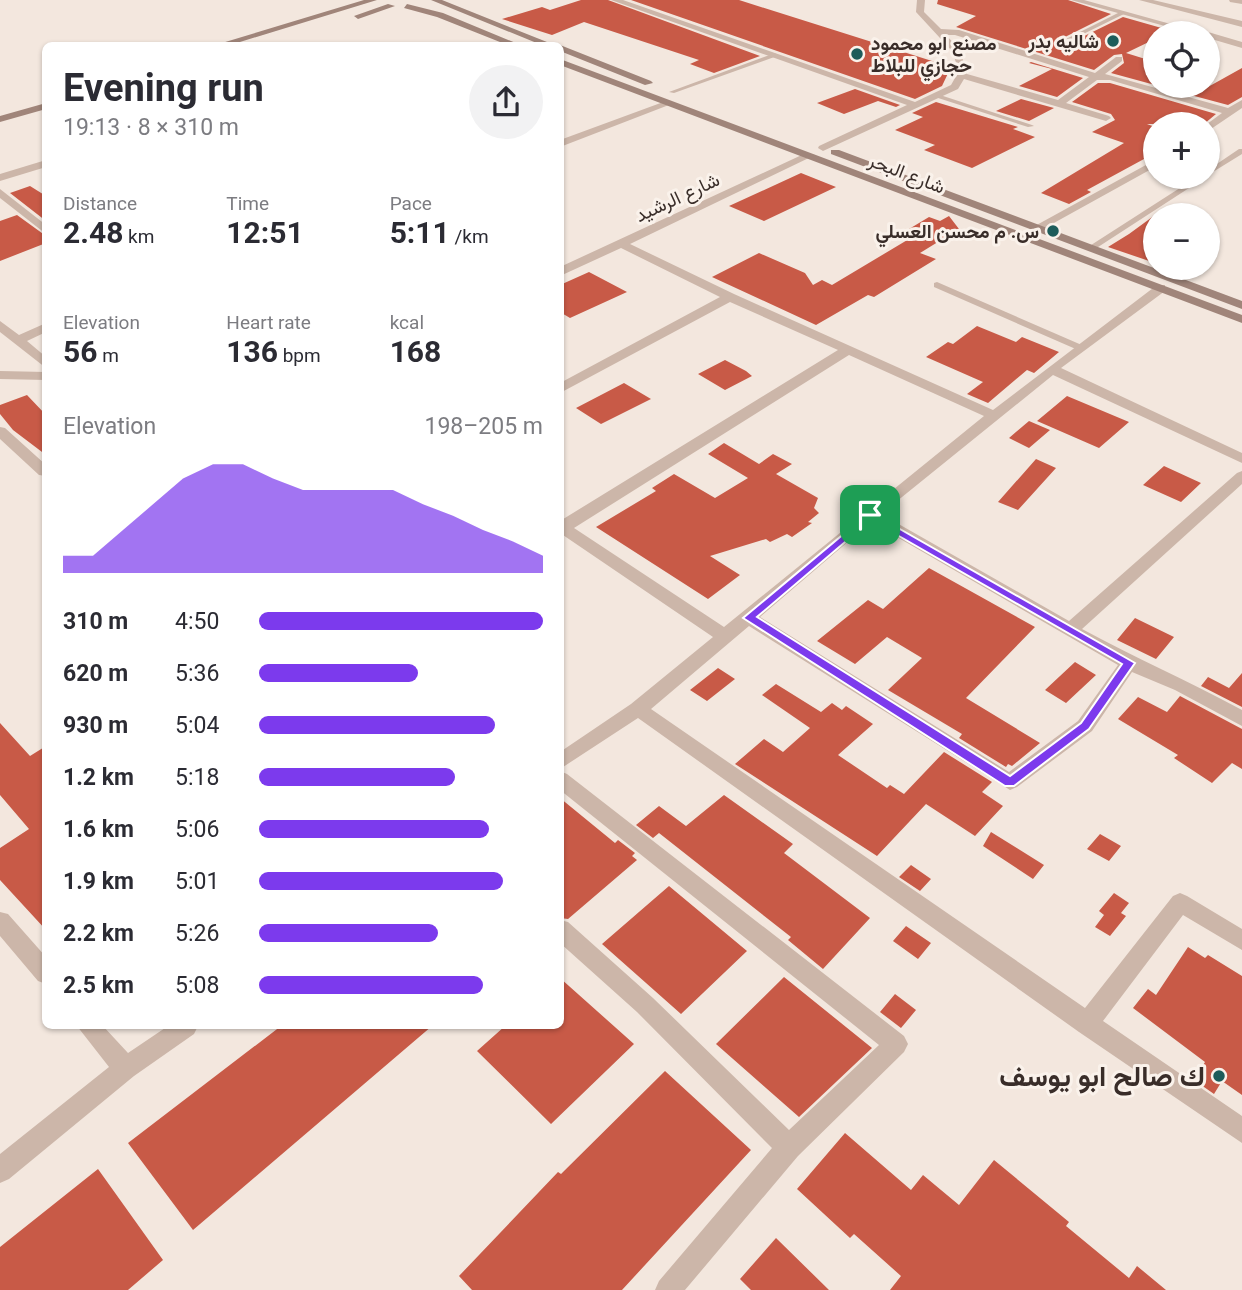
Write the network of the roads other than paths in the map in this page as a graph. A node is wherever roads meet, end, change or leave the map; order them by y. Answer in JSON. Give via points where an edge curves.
{"nodes":[{"id":1,"x":374,"y":0,"type":"edge"},
{"id":2,"x":433,"y":0,"type":"edge"},
{"id":3,"x":615,"y":0,"type":"edge"},
{"id":4,"x":921,"y":0,"type":"edge"},
{"id":5,"x":1075,"y":0,"type":"edge"},
{"id":6,"x":1143,"y":0,"type":"edge"},
{"id":7,"x":1233,"y":0,"type":"edge"},
{"id":8,"x":1242,"y":2,"type":"edge"},
{"id":9,"x":391,"y":6,"type":"junction"},
{"id":10,"x":407,"y":6,"type":"junction"},
{"id":11,"x":1122,"y":13,"type":"junction"},
{"id":12,"x":349,"y":19,"type":"dead end"},
{"id":13,"x":1153,"y":21,"type":"edge"},
{"id":14,"x":337,"y":22,"type":"dead end"},
{"id":15,"x":1242,"y":24,"type":"edge"},
{"id":16,"x":939,"y":32,"type":"junction"},
{"id":17,"x":1220,"y":39,"type":"edge"},
{"id":18,"x":1065,"y":41,"type":"dead end"},
{"id":19,"x":230,"y":42,"type":"edge"},
{"id":20,"x":264,"y":42,"type":"edge"},
{"id":21,"x":509,"y":42,"type":"edge"},
{"id":22,"x":542,"y":42,"type":"edge"},
{"id":23,"x":1242,"y":45,"type":"edge"},
{"id":24,"x":564,"y":50,"type":"edge"},
{"id":25,"x":775,"y":55,"type":"junction"},
{"id":26,"x":1119,"y":59,"type":"dead end"},
{"id":27,"x":564,"y":63,"type":"edge"},
{"id":28,"x":962,"y":75,"type":"junction"},
{"id":29,"x":1098,"y":76,"type":"junction"},
{"id":30,"x":936,"y":96,"type":"junction"},
{"id":31,"x":671,"y":97,"type":"junction"},
{"id":32,"x":1242,"y":103,"type":"edge"},
{"id":33,"x":1059,"y":104,"type":"junction"},
{"id":34,"x":915,"y":105,"type":"junction"},
{"id":35,"x":710,"y":106,"type":"dead end"},
{"id":36,"x":42,"y":107,"type":"edge"},
{"id":37,"x":1230,"y":112,"type":"junction"},
{"id":38,"x":1106,"y":118,"type":"dead end"},
{"id":39,"x":0,"y":119,"type":"edge"},
{"id":40,"x":1220,"y":119,"type":"edge"},
{"id":41,"x":1030,"y":126,"type":"dead end"},
{"id":42,"x":564,"y":142,"type":"edge"},
{"id":43,"x":823,"y":148,"type":"junction"},
{"id":44,"x":811,"y":149,"type":"junction"},
{"id":45,"x":1242,"y":152,"type":"edge"},
{"id":46,"x":42,"y":164,"type":"edge"},
{"id":47,"x":1220,"y":166,"type":"edge"},
{"id":48,"x":1143,"y":170,"type":"edge"},
{"id":49,"x":0,"y":178,"type":"edge"},
{"id":50,"x":1183,"y":189,"type":"edge"},
{"id":51,"x":0,"y":192,"type":"edge"},
{"id":52,"x":947,"y":193,"type":"junction"},
{"id":53,"x":933,"y":202,"type":"junction"},
{"id":54,"x":1039,"y":227,"type":"junction"},
{"id":55,"x":42,"y":228,"type":"edge"},
{"id":56,"x":622,"y":244,"type":"junction"},
{"id":57,"x":1092,"y":247,"type":"junction"},
{"id":58,"x":564,"y":270,"type":"edge"},
{"id":59,"x":937,"y":285,"type":"dead end"},
{"id":60,"x":1161,"y":288,"type":"junction"},
{"id":61,"x":730,"y":297,"type":"junction"},
{"id":62,"x":1242,"y":304,"type":"edge"},
{"id":63,"x":1242,"y":319,"type":"edge"},
{"id":64,"x":0,"y":325,"type":"edge"},
{"id":65,"x":42,"y":329,"type":"edge"},
{"id":66,"x":18,"y":340,"type":"junction"},
{"id":67,"x":1081,"y":348,"type":"junction"},
{"id":68,"x":848,"y":350,"type":"junction"},
{"id":69,"x":42,"y":360,"type":"edge"},
{"id":70,"x":1052,"y":369,"type":"junction"},
{"id":71,"x":0,"y":375,"type":"edge"},
{"id":72,"x":42,"y":376,"type":"edge"},
{"id":73,"x":564,"y":387,"type":"edge"},
{"id":74,"x":995,"y":416,"type":"junction"},
{"id":75,"x":0,"y":431,"type":"edge"},
{"id":76,"x":1242,"y":459,"type":"edge"},
{"id":77,"x":42,"y":470,"type":"edge"},
{"id":78,"x":1242,"y":475,"type":"edge"},
{"id":79,"x":870,"y":515,"type":"junction"},
{"id":80,"x":564,"y":525,"type":"edge"},
{"id":81,"x":564,"y":529,"type":"edge"},
{"id":82,"x":749,"y":618,"type":"junction"},
{"id":83,"x":1070,"y":630,"type":"junction"},
{"id":84,"x":723,"y":635,"type":"junction"},
{"id":85,"x":1129,"y":663,"type":"junction"},
{"id":86,"x":638,"y":709,"type":"junction"},
{"id":87,"x":1242,"y":719,"type":"edge"},
{"id":88,"x":564,"y":759,"type":"edge"},
{"id":89,"x":564,"y":782,"type":"edge"},
{"id":90,"x":0,"y":921,"type":"edge"},
{"id":91,"x":564,"y":933,"type":"edge"},
{"id":92,"x":1242,"y":940,"type":"edge"},
{"id":93,"x":42,"y":969,"type":"edge"},
{"id":94,"x":1087,"y":1024,"type":"junction"},
{"id":95,"x":92,"y":1029,"type":"edge"},
{"id":96,"x":182,"y":1029,"type":"edge"},
{"id":97,"x":126,"y":1068,"type":"junction"},
{"id":98,"x":1242,"y":1131,"type":"edge"},
{"id":99,"x":789,"y":1147,"type":"junction"},
{"id":100,"x":0,"y":1170,"type":"edge"},
{"id":101,"x":668,"y":1290,"type":"edge"}],
"edges":[{"from":1,"to":9,"type":"main road"},
{"from":1,"to":19,"type":"main road"},
{"from":2,"to":10,"type":"main road"},
{"from":2,"to":22,"type":"main road"},
{"from":3,"to":25,"type":"street"},
{"from":4,"to":16,"type":"street","via":[[920,12]]},
{"from":5,"to":11,"type":"street"},
{"from":6,"to":15,"type":"street"},
{"from":7,"to":8,"type":"street"},
{"from":9,"to":10,"type":"main road"},
{"from":9,"to":12,"type":"main road"},
{"from":10,"to":21,"type":"main road"},
{"from":11,"to":13,"type":"street"},
{"from":11,"to":18,"type":"lane"},
{"from":14,"to":20,"type":"main road"},
{"from":16,"to":28,"type":"street","via":[[956,50]]},
{"from":16,"to":29,"type":"street","via":[[956,32]]},
{"from":17,"to":23,"type":"street"},
{"from":24,"to":31,"type":"main road","name":"شارع البحر"},
{"from":25,"to":31,"type":"lane"},
{"from":25,"to":34,"type":"street"},
{"from":26,"to":29,"type":"street"},
{"from":27,"to":31,"type":"main road","name":"شارع البحر"},
{"from":28,"to":30,"type":"street","via":[[955,87]]},
{"from":28,"to":33,"type":"street"},
{"from":29,"to":33,"type":"street"},
{"from":29,"to":37,"type":"street"},
{"from":30,"to":34,"type":"street"},
{"from":30,"to":41,"type":"lane"},
{"from":31,"to":35,"type":"main road","name":"شارع البحر"},
{"from":31,"to":42,"type":"street"},
{"from":31,"to":44,"type":"main road","name":"شارع البحر"},
{"from":32,"to":37,"type":"street"},
{"from":33,"to":38,"type":"street"},
{"from":34,"to":43,"type":"street"},
{"from":36,"to":39,"type":"main road"},
{"from":37,"to":40,"type":"street"},
{"from":43,"to":44,"type":"main road","name":"شارع البحر"},
{"from":43,"to":52,"type":"main road","name":"شارع البحر"},
{"from":44,"to":53,"type":"main road","name":"شارع البحر"},
{"from":44,"to":56,"type":"street","name":"شارع الرشيد"},
{"from":45,"to":47,"type":"lane"},
{"from":46,"to":49,"type":"street"},
{"from":48,"to":54,"type":"street"},
{"from":50,"to":57,"type":"lane"},
{"from":51,"to":55,"type":"street"},
{"from":52,"to":53,"type":"main road"},
{"from":52,"to":54,"type":"main road","name":"شارع البحر"},
{"from":53,"to":60,"type":"main road","name":"شارع البحر"},
{"from":54,"to":57,"type":"main road","name":"شارع البحر"},
{"from":56,"to":58,"type":"street","name":"شارع الرشيد"},
{"from":56,"to":61,"type":"street"},
{"from":57,"to":62,"type":"main road","name":"شارع البحر"},
{"from":59,"to":67,"type":"lane"},
{"from":60,"to":63,"type":"main road","name":"شارع البحر"},
{"from":60,"to":67,"type":"street"},
{"from":61,"to":68,"type":"street"},
{"from":61,"to":73,"type":"street"},
{"from":64,"to":66,"type":"street"},
{"from":65,"to":66,"type":"street"},
{"from":66,"to":69,"type":"street"},
{"from":67,"to":70,"type":"street"},
{"from":68,"to":74,"type":"street"},
{"from":68,"to":80,"type":"street"},
{"from":70,"to":74,"type":"street"},
{"from":70,"to":76,"type":"street"},
{"from":71,"to":72,"type":"street"},
{"from":74,"to":79,"type":"street"},
{"from":75,"to":77,"type":"street"},
{"from":78,"to":83,"type":"street"},
{"from":79,"to":82,"type":"street"},
{"from":79,"to":83,"type":"street"},
{"from":81,"to":84,"type":"street"},
{"from":82,"to":84,"type":"street"},
{"from":82,"to":85,"type":"street","via":[[1010,782],[1085,726]]},
{"from":83,"to":85,"type":"street"},
{"from":84,"to":86,"type":"street"},
{"from":85,"to":87,"type":"street"},
{"from":86,"to":88,"type":"street"},
{"from":86,"to":94,"type":"street"},
{"from":89,"to":99,"type":"street","via":[[896,1044]]},
{"from":90,"to":93,"type":"street"},
{"from":91,"to":99,"type":"street"},
{"from":92,"to":94,"type":"street","via":[[1180,902]]},
{"from":94,"to":98,"type":"street"},
{"from":95,"to":97,"type":"street"},
{"from":96,"to":97,"type":"street"},
{"from":97,"to":100,"type":"street"},
{"from":99,"to":101,"type":"street"}]}
